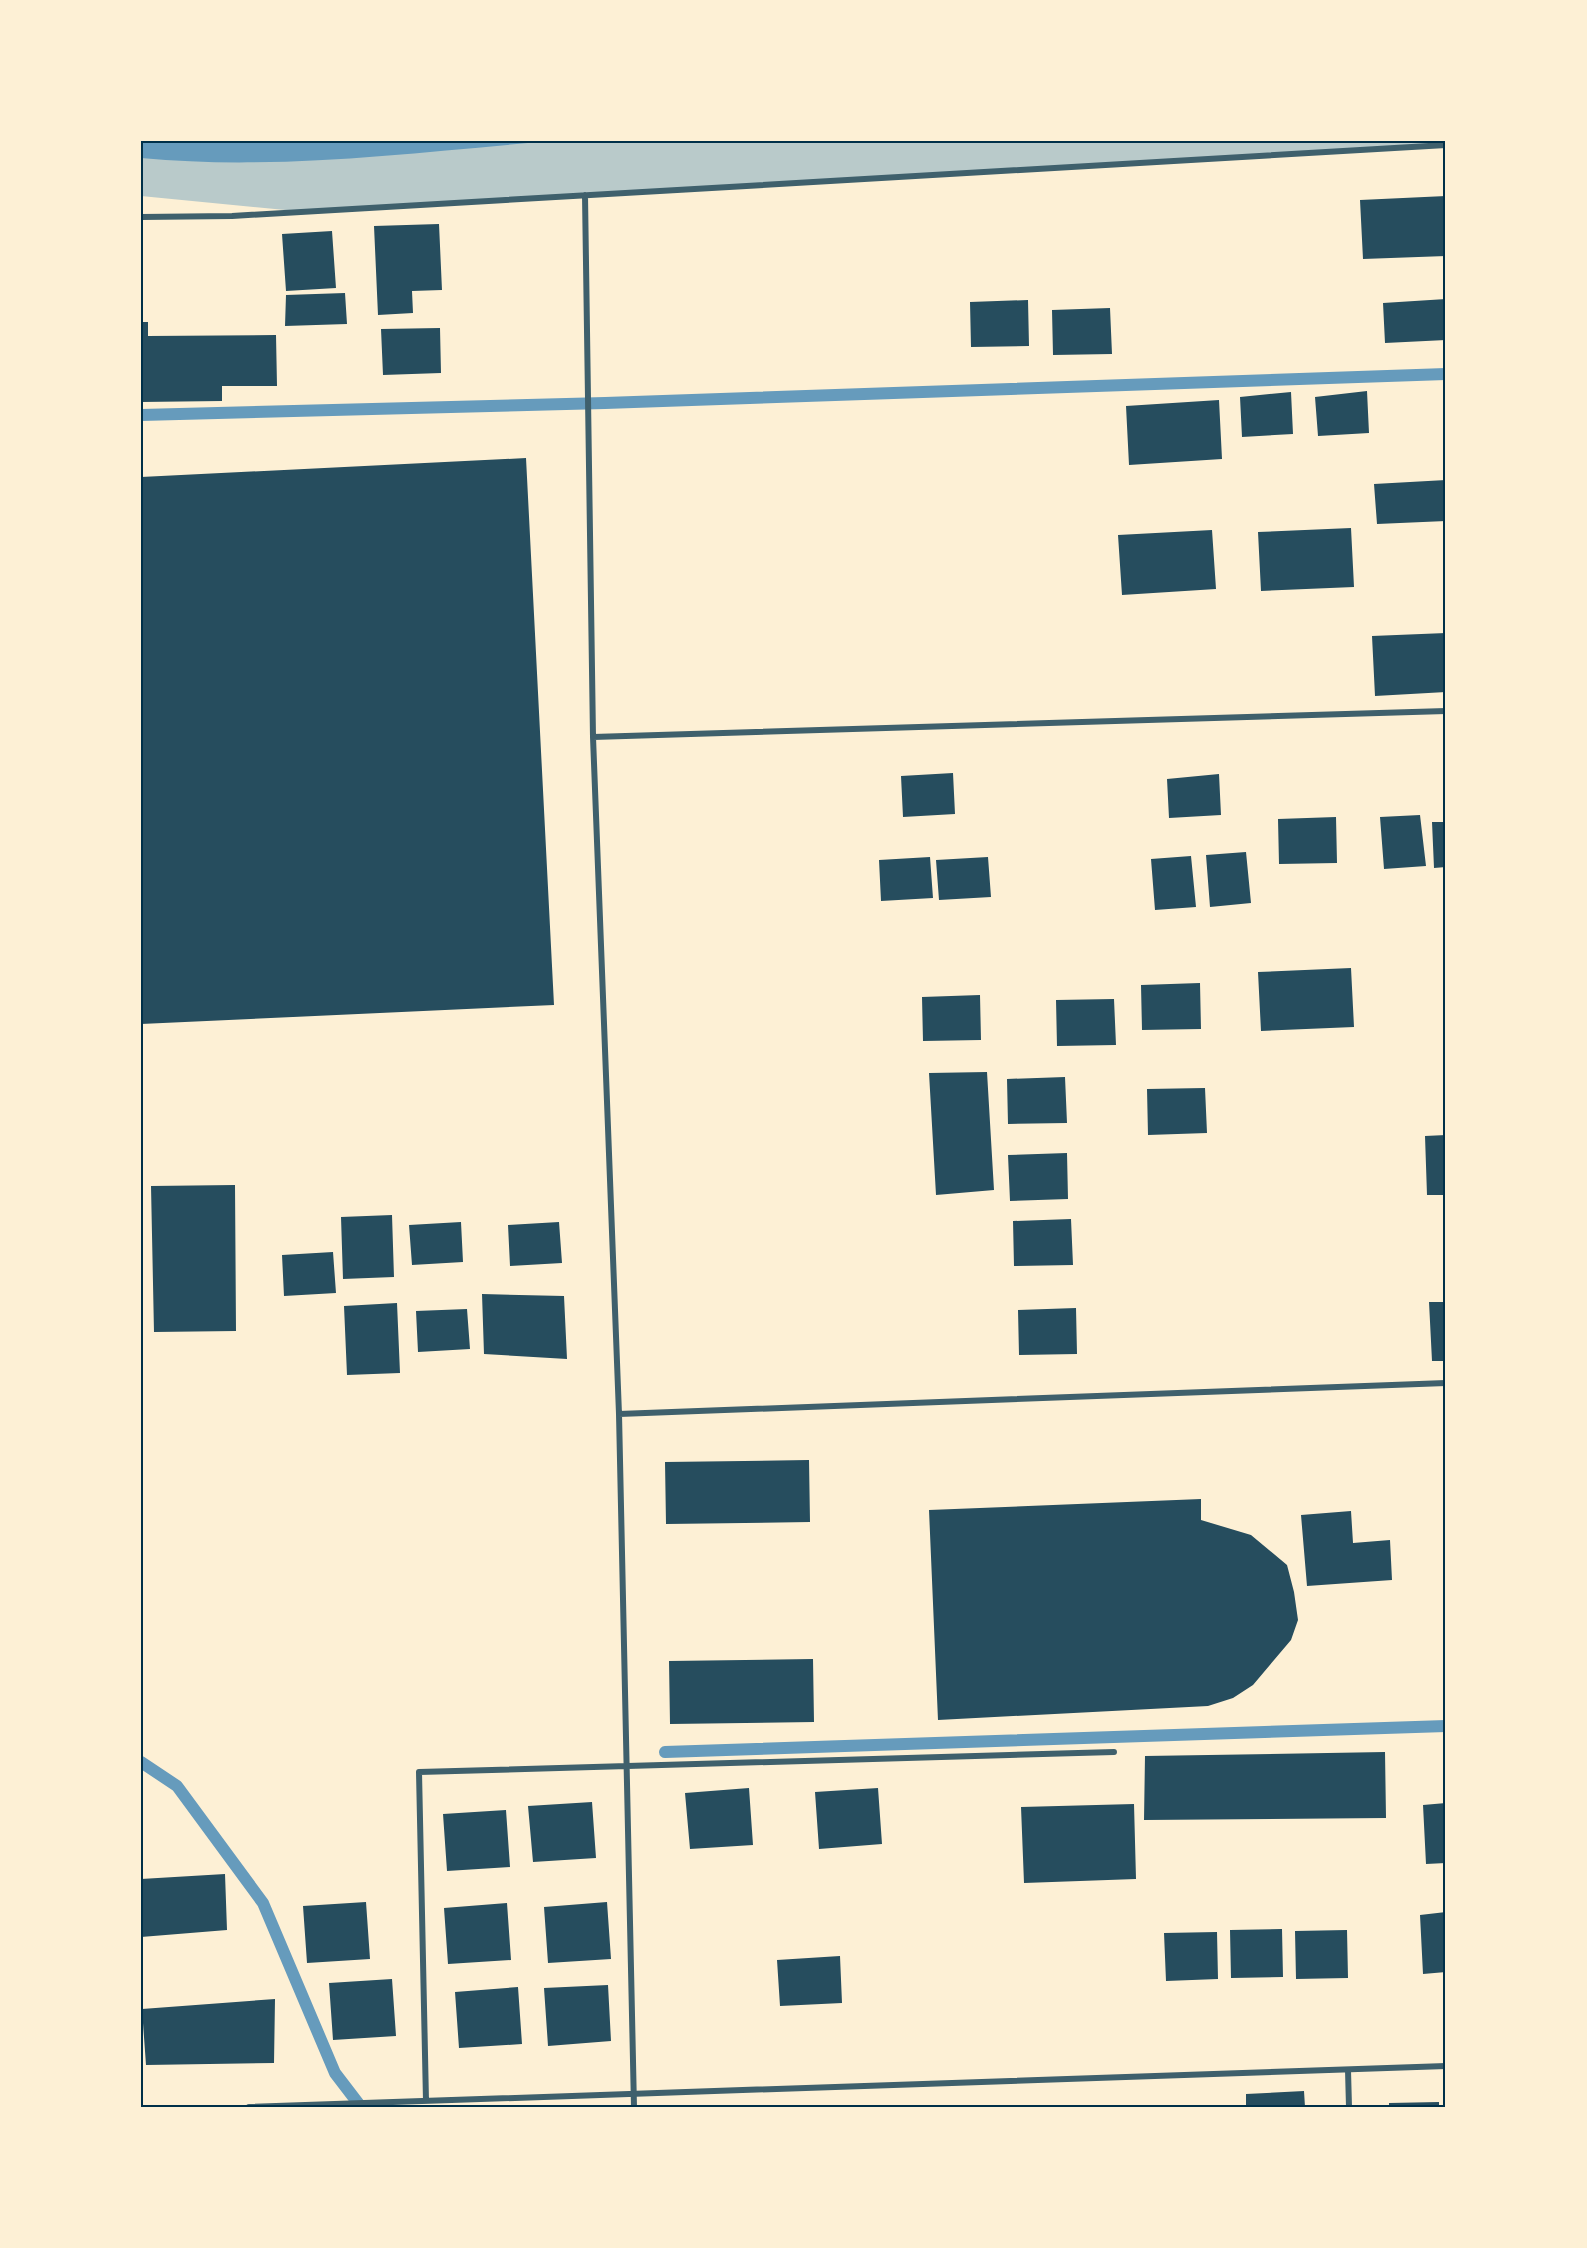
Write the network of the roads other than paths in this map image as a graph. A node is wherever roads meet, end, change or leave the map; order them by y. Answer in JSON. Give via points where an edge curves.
{"nodes":[{"id":1,"x":1446,"y":145,"type":"edge"},
{"id":2,"x":585,"y":195,"type":"junction"},
{"id":3,"x":141,"y":218,"type":"edge"},
{"id":4,"x":1446,"y":711,"type":"edge"},
{"id":5,"x":593,"y":737,"type":"junction"},
{"id":6,"x":1446,"y":1383,"type":"edge"},
{"id":7,"x":620,"y":1414,"type":"junction"},
{"id":8,"x":1114,"y":1752,"type":"dead end"},
{"id":9,"x":627,"y":1767,"type":"junction"},
{"id":10,"x":1446,"y":2066,"type":"edge"},
{"id":11,"x":1348,"y":2070,"type":"junction"},
{"id":12,"x":634,"y":2094,"type":"junction"},
{"id":13,"x":426,"y":2101,"type":"junction"},
{"id":14,"x":249,"y":2107,"type":"edge"},
{"id":15,"x":634,"y":2107,"type":"edge"},
{"id":16,"x":1349,"y":2107,"type":"edge"}],
"edges":[{"from":1,"to":2,"type":"street"},
{"from":2,"to":3,"type":"street"},
{"from":2,"to":5,"type":"street"},
{"from":4,"to":5,"type":"street"},
{"from":5,"to":7,"type":"street"},
{"from":6,"to":7,"type":"street"},
{"from":7,"to":9,"type":"street"},
{"from":8,"to":9,"type":"street"},
{"from":9,"to":12,"type":"street"},
{"from":9,"to":13,"type":"street","via":[[419,1772]]},
{"from":10,"to":11,"type":"street"},
{"from":11,"to":12,"type":"street"},
{"from":11,"to":16,"type":"street"},
{"from":12,"to":13,"type":"street"},
{"from":12,"to":15,"type":"street"},
{"from":13,"to":14,"type":"street"}]}
